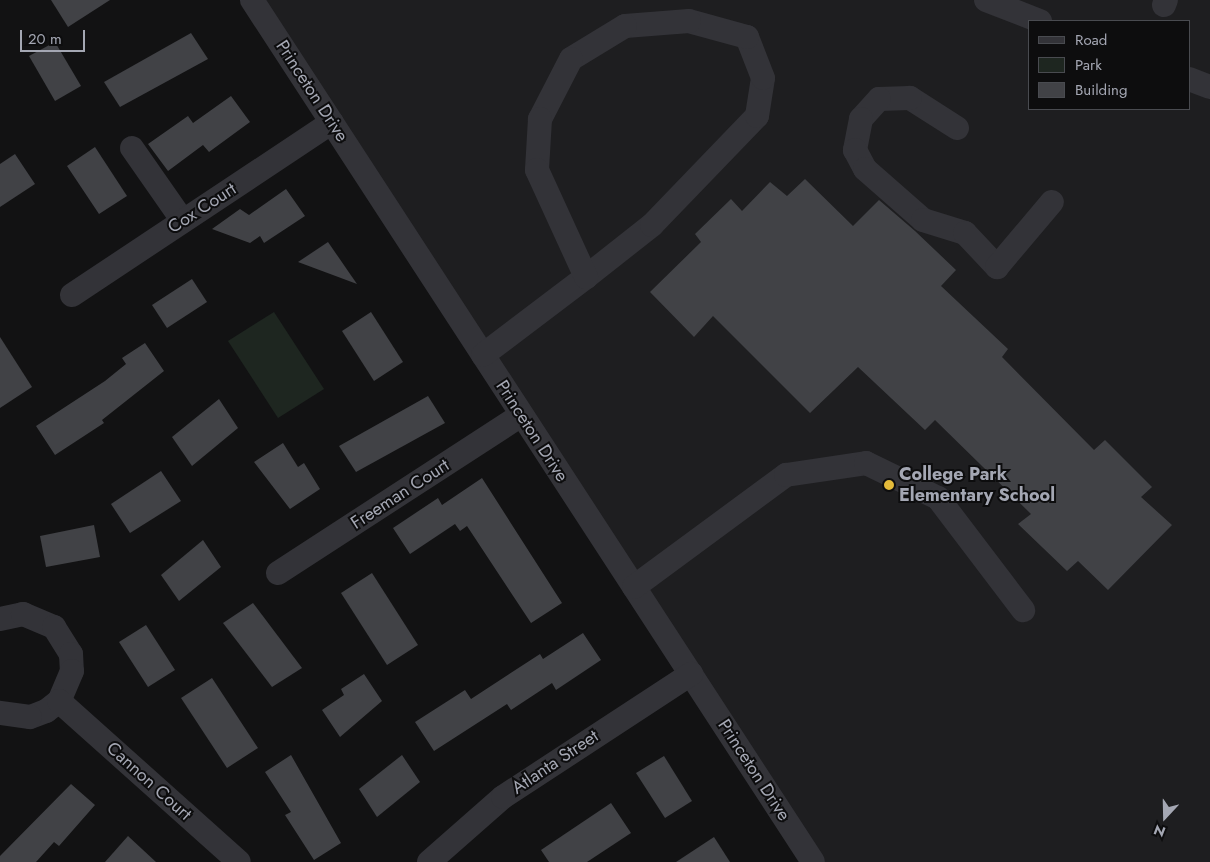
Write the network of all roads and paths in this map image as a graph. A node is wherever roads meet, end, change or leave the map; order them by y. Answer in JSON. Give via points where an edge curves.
{"nodes":[{"id":1,"x":252,"y":0,"type":"edge"},
{"id":2,"x":986,"y":0,"type":"edge"},
{"id":3,"x":1037,"y":20,"type":"edge"},
{"id":4,"x":1190,"y":79,"type":"edge"},
{"id":5,"x":1210,"y":87,"type":"edge"},
{"id":6,"x":332,"y":122,"type":"junction"},
{"id":7,"x":957,"y":128,"type":"dead end"},
{"id":8,"x":132,"y":148,"type":"dead end"},
{"id":9,"x":1052,"y":202,"type":"dead end"},
{"id":10,"x":183,"y":221,"type":"junction"},
{"id":11,"x":586,"y":277,"type":"junction"},
{"id":12,"x":72,"y":296,"type":"dead end"},
{"id":13,"x":483,"y":355,"type":"junction"},
{"id":14,"x":522,"y":415,"type":"junction"},
{"id":15,"x":278,"y":573,"type":"dead end"},
{"id":16,"x":634,"y":587,"type":"junction"},
{"id":17,"x":1024,"y":610,"type":"dead end"},
{"id":18,"x":0,"y":619,"type":"edge"},
{"id":19,"x":690,"y":674,"type":"junction"},
{"id":20,"x":59,"y":701,"type":"junction"},
{"id":21,"x":0,"y":713,"type":"edge"},
{"id":22,"x":239,"y":862,"type":"edge"},
{"id":23,"x":429,"y":862,"type":"edge"},
{"id":24,"x":813,"y":862,"type":"edge"}],
"edges":[{"from":1,"to":6,"type":"street","name":"Princeton Drive"},
{"from":2,"to":3,"type":"street"},
{"from":4,"to":5,"type":"street"},
{"from":6,"to":10,"type":"street","name":"Cox Court"},
{"from":6,"to":13,"type":"street","name":"Princeton Drive"},
{"from":7,"to":9,"type":"street","via":[[910,98],[879,99],[861,120],[854,150],[864,169],[923,220],[965,233],[997,267]]},
{"from":8,"to":10,"type":"street"},
{"from":10,"to":12,"type":"street","name":"Cox Court"},
{"from":11,"to":11,"type":"street","via":[[652,225],[757,116],[762,78],[747,37],[689,21],[625,26],[571,59],[540,120],[537,170]]},
{"from":11,"to":13,"type":"street"},
{"from":13,"to":14,"type":"street","name":"Princeton Drive"},
{"from":14,"to":15,"type":"street","name":"Freeman Court"},
{"from":14,"to":16,"type":"street","name":"Princeton Drive"},
{"from":16,"to":17,"type":"street","via":[[786,475],[866,463],[938,498]]},
{"from":16,"to":19,"type":"street","name":"Princeton Drive"},
{"from":18,"to":20,"type":"street","via":[[23,614],[39,618],[64,639],[72,671]]},
{"from":19,"to":23,"type":"street","name":"Atlanta Street","via":[[517,787]]},
{"from":19,"to":24,"type":"street","name":"Princeton Drive"},
{"from":20,"to":21,"type":"street","via":[[30,717]]},
{"from":20,"to":22,"type":"street","name":"Cannon Court"}]}
